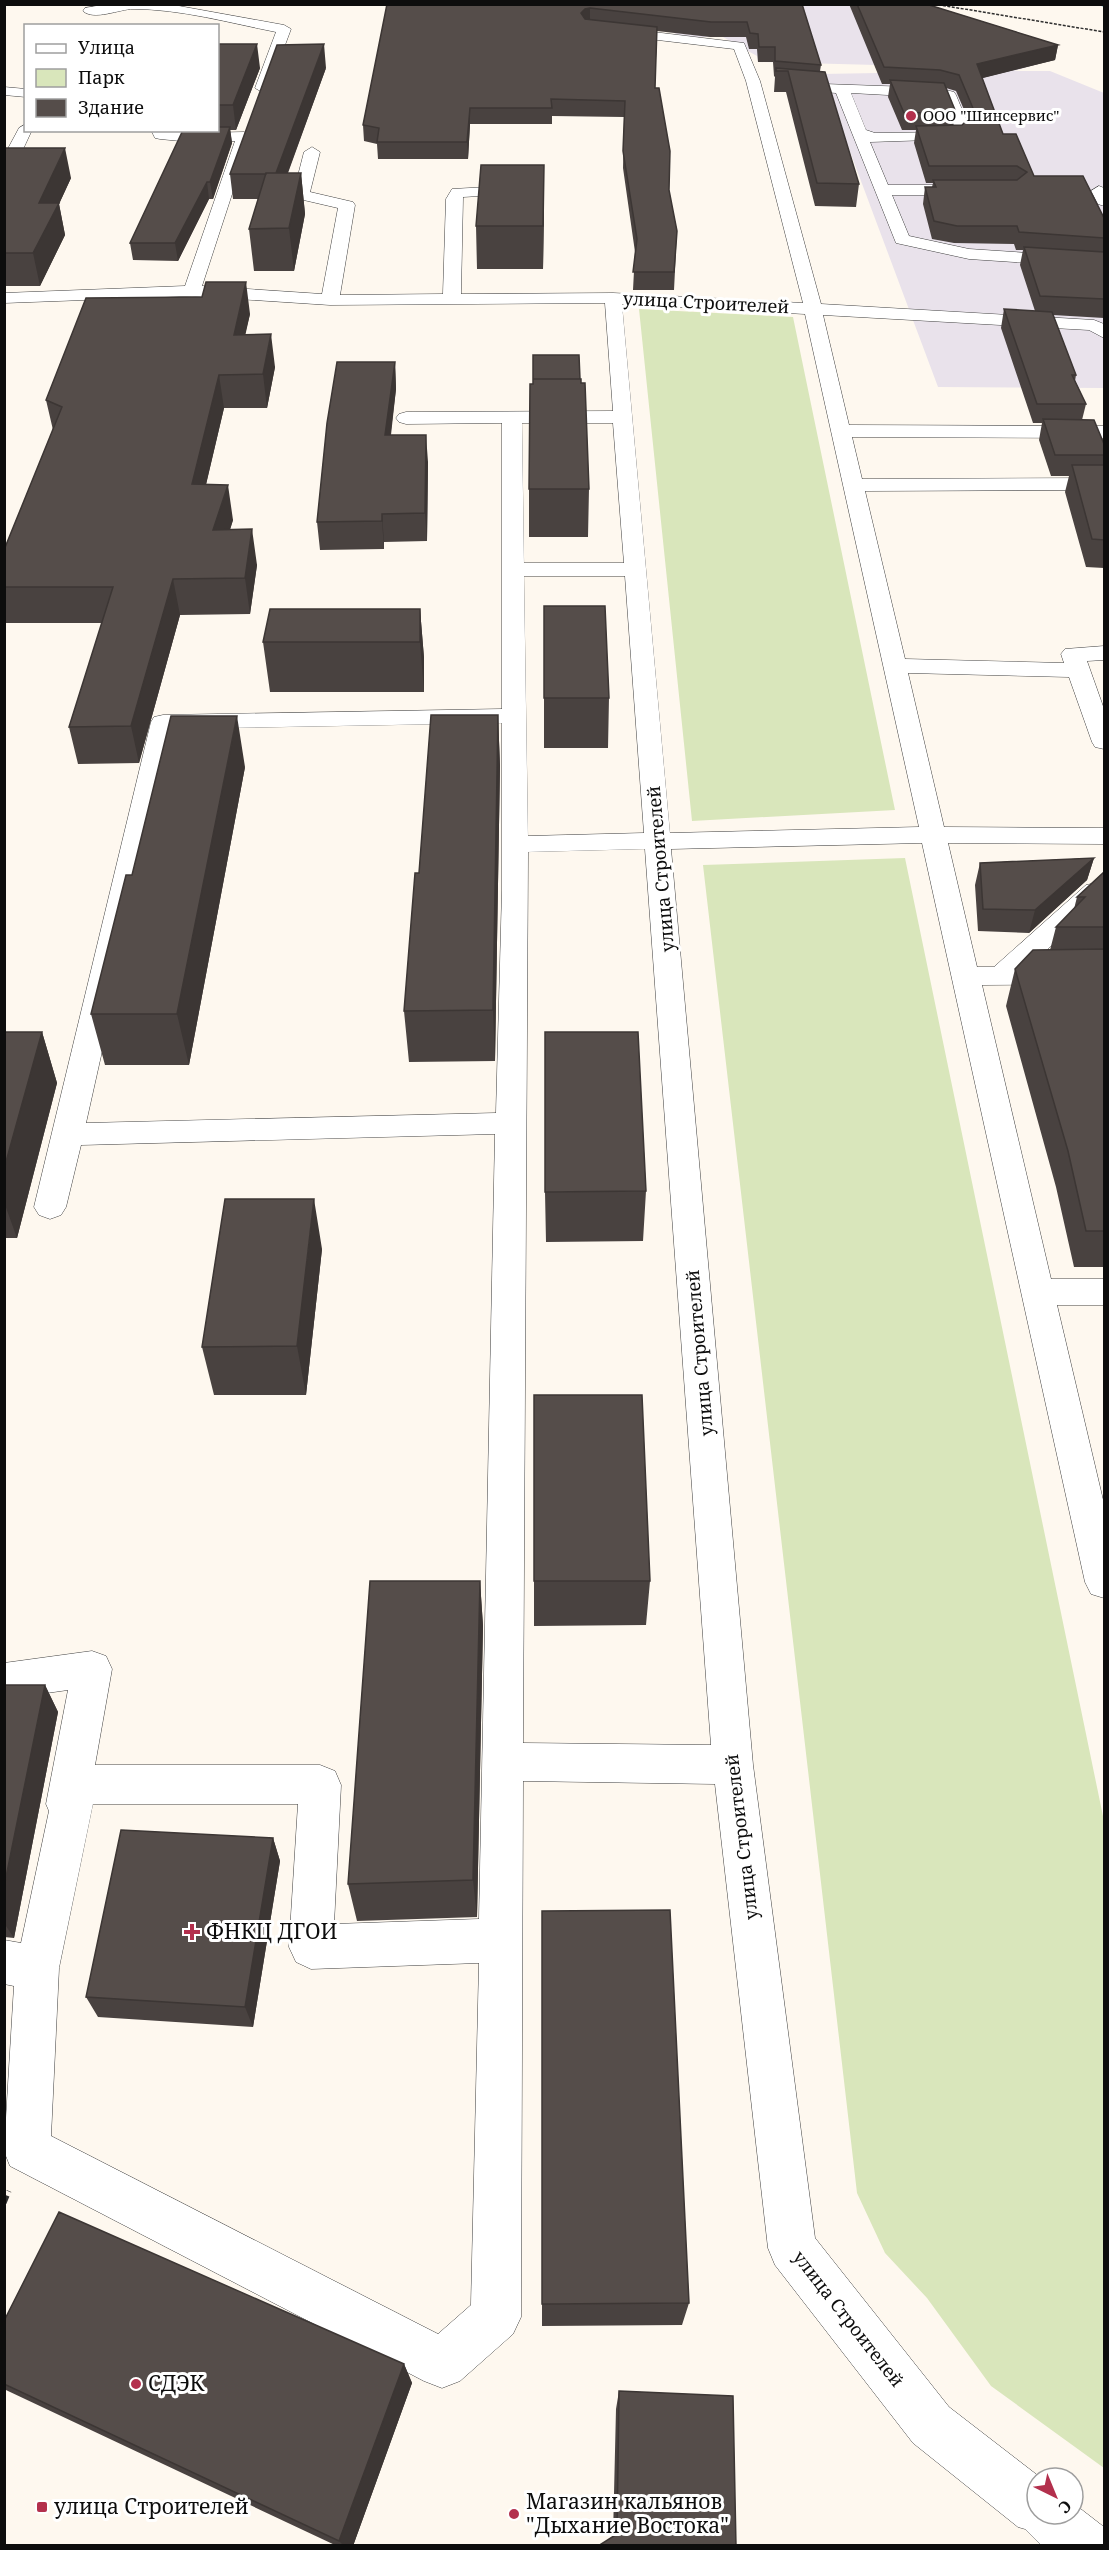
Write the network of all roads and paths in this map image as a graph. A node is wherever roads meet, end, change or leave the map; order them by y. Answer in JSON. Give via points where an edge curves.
{"nodes":[{"id":1,"x":934,"y":4,"type":"edge"},
{"id":2,"x":953,"y":4,"type":"edge"},
{"id":3,"x":944,"y":6,"type":"junction"},
{"id":4,"x":90,"y":11,"type":"dead end"},
{"id":5,"x":284,"y":13,"type":"dead end"},
{"id":6,"x":284,"y":29,"type":"junction"},
{"id":7,"x":601,"y":30,"type":"edge"},
{"id":8,"x":1104,"y":32,"type":"edge"},
{"id":9,"x":812,"y":87,"type":"edge"},
{"id":10,"x":846,"y":89,"type":"junction"},
{"id":11,"x":4,"y":91,"type":"edge"},
{"id":12,"x":24,"y":93,"type":"edge"},
{"id":13,"x":256,"y":104,"type":"edge"},
{"id":14,"x":24,"y":132,"type":"edge"},
{"id":15,"x":159,"y":132,"type":"edge"},
{"id":16,"x":860,"y":133,"type":"junction"},
{"id":17,"x":312,"y":152,"type":"dead end"},
{"id":18,"x":4,"y":173,"type":"edge"},
{"id":19,"x":525,"y":190,"type":"edge"},
{"id":20,"x":883,"y":190,"type":"junction"},
{"id":21,"x":990,"y":190,"type":"edge"},
{"id":22,"x":1104,"y":263,"type":"edge"},
{"id":23,"x":192,"y":291,"type":"junction"},
{"id":24,"x":4,"y":298,"type":"edge"},
{"id":25,"x":613,"y":298,"type":"junction"},
{"id":26,"x":452,"y":299,"type":"junction"},
{"id":27,"x":330,"y":300,"type":"junction"},
{"id":28,"x":813,"y":309,"type":"junction"},
{"id":29,"x":1104,"y":333,"type":"edge"},
{"id":30,"x":406,"y":417,"type":"dead end"},
{"id":31,"x":512,"y":417,"type":"junction"},
{"id":32,"x":623,"y":417,"type":"junction"},
{"id":33,"x":841,"y":431,"type":"junction"},
{"id":34,"x":1104,"y":432,"type":"edge"},
{"id":35,"x":854,"y":484,"type":"junction"},
{"id":36,"x":1104,"y":484,"type":"edge"},
{"id":37,"x":636,"y":569,"type":"junction"},
{"id":38,"x":513,"y":570,"type":"junction"},
{"id":39,"x":1104,"y":654,"type":"edge"},
{"id":40,"x":896,"y":666,"type":"junction"},
{"id":41,"x":1078,"y":670,"type":"junction"},
{"id":42,"x":514,"y":717,"type":"junction"},
{"id":43,"x":1104,"y":742,"type":"edge"},
{"id":44,"x":934,"y":835,"type":"junction"},
{"id":45,"x":1104,"y":836,"type":"edge"},
{"id":46,"x":658,"y":842,"type":"junction"},
{"id":47,"x":514,"y":844,"type":"junction"},
{"id":48,"x":1101,"y":885,"type":"edge"},
{"id":49,"x":1104,"y":975,"type":"edge"},
{"id":50,"x":967,"y":976,"type":"junction"},
{"id":51,"x":1001,"y":976,"type":"junction"},
{"id":52,"x":511,"y":1123,"type":"junction"},
{"id":53,"x":68,"y":1134,"type":"junction"},
{"id":54,"x":50,"y":1207,"type":"dead end"},
{"id":55,"x":1039,"y":1292,"type":"junction"},
{"id":56,"x":1104,"y":1292,"type":"edge"},
{"id":57,"x":1104,"y":1582,"type":"edge"},
{"id":58,"x":4,"y":1681,"type":"edge"},
{"id":59,"x":503,"y":1762,"type":"junction"},
{"id":60,"x":733,"y":1765,"type":"junction"},
{"id":61,"x":501,"y":1940,"type":"junction"},
{"id":62,"x":21,"y":1965,"type":"edge"},
{"id":63,"x":1025,"y":2499,"type":"edge"},
{"id":64,"x":1060,"y":2526,"type":"edge"},
{"id":65,"x":1085,"y":2546,"type":"edge"}],
"edges":[{"from":1,"to":3,"type":"path"},
{"from":2,"to":3,"type":"path"},
{"from":3,"to":8,"type":"path"},
{"from":4,"to":6,"type":"street","via":[[132,5]]},
{"from":5,"to":6,"type":"street"},
{"from":6,"to":13,"type":"street"},
{"from":7,"to":28,"type":"street","name":"улица Строителей","via":[[739,46],[759,82]]},
{"from":9,"to":10,"type":"street"},
{"from":10,"to":16,"type":"street","via":[[843,92]]},
{"from":10,"to":16,"type":"street","via":[[949,94],[963,129],[954,136],[874,138]]},
{"from":11,"to":12,"type":"street"},
{"from":14,"to":18,"type":"street"},
{"from":15,"to":23,"type":"street","via":[[201,138],[246,131]]},
{"from":16,"to":20,"type":"street"},
{"from":17,"to":27,"type":"street","via":[[301,195],[347,205]]},
{"from":19,"to":26,"type":"street","via":[[458,192],[454,199]]},
{"from":20,"to":21,"type":"street"},
{"from":20,"to":22,"type":"street","via":[[902,239],[969,254]]},
{"from":23,"to":24,"type":"street"},
{"from":23,"to":27,"type":"street"},
{"from":25,"to":26,"type":"street"},
{"from":25,"to":28,"type":"street","name":"улица Строителей"},
{"from":25,"to":32,"type":"street","name":"улица Строителей"},
{"from":26,"to":27,"type":"street"},
{"from":28,"to":29,"type":"street","via":[[1094,325]]},
{"from":28,"to":33,"type":"street","name":"улица Строителей"},
{"from":30,"to":31,"type":"street"},
{"from":31,"to":32,"type":"street"},
{"from":31,"to":38,"type":"street"},
{"from":32,"to":37,"type":"street","name":"улица Строителей"},
{"from":33,"to":34,"type":"street"},
{"from":33,"to":35,"type":"street","name":"улица Строителей"},
{"from":35,"to":36,"type":"street"},
{"from":35,"to":40,"type":"street","name":"улица Строителей"},
{"from":37,"to":38,"type":"street"},
{"from":37,"to":46,"type":"street","name":"улица Строителей"},
{"from":38,"to":42,"type":"street"},
{"from":39,"to":41,"type":"street","via":[[1073,654]]},
{"from":40,"to":41,"type":"street"},
{"from":40,"to":44,"type":"street","name":"улица Строителей"},
{"from":41,"to":43,"type":"street"},
{"from":42,"to":47,"type":"street"},
{"from":42,"to":53,"type":"street","via":[[163,722]]},
{"from":44,"to":45,"type":"street"},
{"from":44,"to":46,"type":"street"},
{"from":44,"to":50,"type":"street"},
{"from":46,"to":47,"type":"street"},
{"from":46,"to":60,"type":"street","name":"улица Строителей"},
{"from":47,"to":52,"type":"street"},
{"from":48,"to":51,"type":"street"},
{"from":49,"to":51,"type":"street"},
{"from":50,"to":51,"type":"street"},
{"from":50,"to":55,"type":"street"},
{"from":52,"to":53,"type":"street"},
{"from":52,"to":59,"type":"street"},
{"from":53,"to":54,"type":"street"},
{"from":55,"to":56,"type":"street"},
{"from":55,"to":57,"type":"street"},
{"from":58,"to":62,"type":"street","via":[[92,1669]]},
{"from":59,"to":60,"type":"street"},
{"from":59,"to":61,"type":"street"},
{"from":60,"to":63,"type":"street","name":"улица Строителей","via":[[792,2247],[931,2425]]},
{"from":61,"to":62,"type":"street","via":[[311,1947],[320,1785],[76,1784]]},
{"from":61,"to":62,"type":"street","via":[[496,2317],[442,2363],[27,2149]]},
{"from":64,"to":65,"type":"street"}]}
